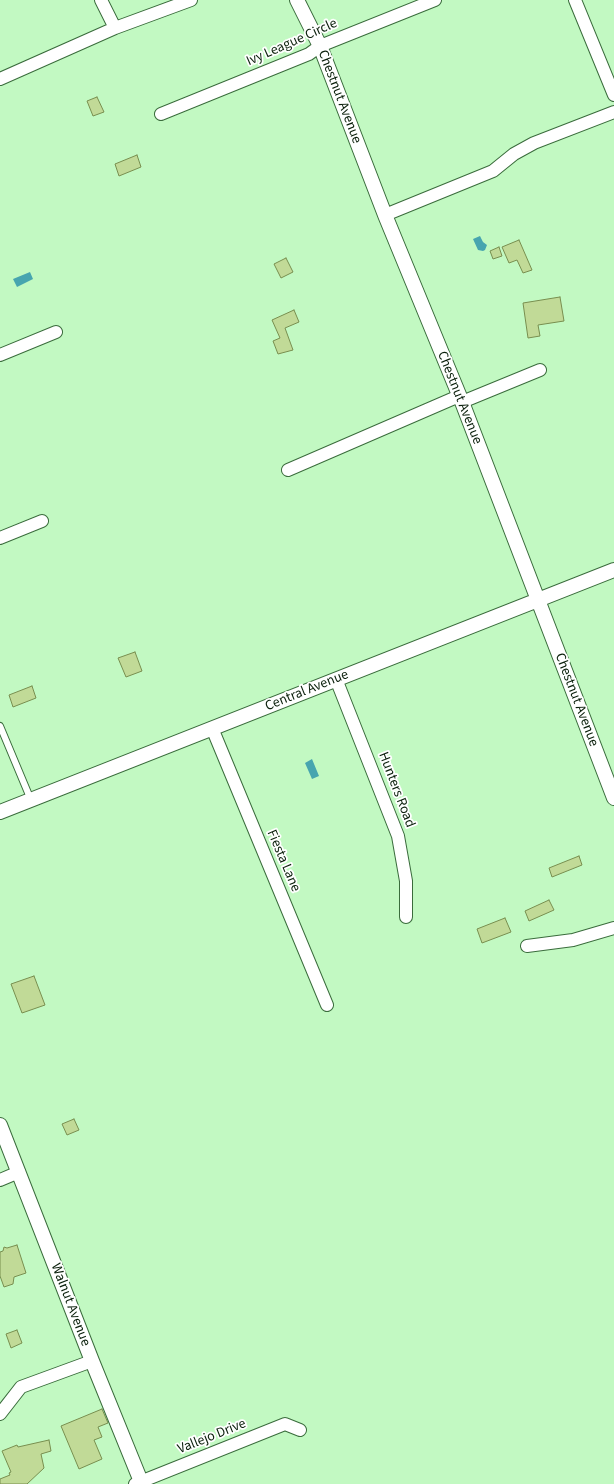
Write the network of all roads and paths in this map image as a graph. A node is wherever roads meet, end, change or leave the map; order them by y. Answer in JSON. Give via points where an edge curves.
{"nodes":[{"id":1,"x":101,"y":0,"type":"edge"},
{"id":2,"x":192,"y":0,"type":"edge"},
{"id":3,"x":297,"y":0,"type":"edge"},
{"id":4,"x":435,"y":0,"type":"edge"},
{"id":5,"x":575,"y":0,"type":"edge"},
{"id":6,"x":115,"y":28,"type":"junction"},
{"id":7,"x":320,"y":46,"type":"junction"},
{"id":8,"x":0,"y":80,"type":"edge"},
{"id":9,"x":614,"y":95,"type":"edge"},
{"id":10,"x":614,"y":112,"type":"edge"},
{"id":11,"x":161,"y":114,"type":"dead end"},
{"id":12,"x":385,"y":216,"type":"junction"},
{"id":13,"x":56,"y":332,"type":"dead end"},
{"id":14,"x":0,"y":355,"type":"edge"},
{"id":15,"x":540,"y":370,"type":"dead end"},
{"id":16,"x":461,"y":399,"type":"junction"},
{"id":17,"x":288,"y":470,"type":"dead end"},
{"id":18,"x":42,"y":521,"type":"dead end"},
{"id":19,"x":0,"y":538,"type":"edge"},
{"id":20,"x":614,"y":570,"type":"edge"},
{"id":21,"x":538,"y":601,"type":"junction"},
{"id":22,"x":336,"y":679,"type":"junction"},
{"id":23,"x":0,"y":726,"type":"edge"},
{"id":24,"x":212,"y":728,"type":"junction"},
{"id":25,"x":614,"y":798,"type":"edge"},
{"id":26,"x":31,"y":800,"type":"junction"},
{"id":27,"x":0,"y":812,"type":"edge"},
{"id":28,"x":406,"y":918,"type":"dead end"},
{"id":29,"x":614,"y":928,"type":"edge"},
{"id":30,"x":527,"y":946,"type":"dead end"},
{"id":31,"x":327,"y":1005,"type":"dead end"},
{"id":32,"x":0,"y":1126,"type":"edge"},
{"id":33,"x":19,"y":1172,"type":"junction"},
{"id":34,"x":0,"y":1180,"type":"edge"},
{"id":35,"x":92,"y":1361,"type":"junction"},
{"id":36,"x":0,"y":1414,"type":"edge"},
{"id":37,"x":300,"y":1430,"type":"dead end"},
{"id":38,"x":139,"y":1483,"type":"edge"}],
"edges":[{"from":1,"to":6,"type":"street"},
{"from":2,"to":6,"type":"street"},
{"from":3,"to":7,"type":"street","name":"Chestnut Avenue"},
{"from":4,"to":7,"type":"street","name":"Ivy League Circle"},
{"from":5,"to":9,"type":"street"},
{"from":6,"to":8,"type":"street"},
{"from":7,"to":11,"type":"street","name":"Ivy League Circle","via":[[309,54]]},
{"from":7,"to":12,"type":"street","name":"Chestnut Avenue"},
{"from":10,"to":12,"type":"street","via":[[534,143],[514,154],[493,171]]},
{"from":12,"to":16,"type":"street","name":"Chestnut Avenue"},
{"from":13,"to":14,"type":"street"},
{"from":15,"to":16,"type":"street"},
{"from":16,"to":17,"type":"street"},
{"from":16,"to":21,"type":"street","name":"Chestnut Avenue"},
{"from":18,"to":19,"type":"street"},
{"from":20,"to":21,"type":"street","name":"Central Avenue"},
{"from":21,"to":22,"type":"street","name":"Central Avenue"},
{"from":21,"to":25,"type":"street","name":"Chestnut Avenue"},
{"from":22,"to":24,"type":"street","name":"Central Avenue"},
{"from":22,"to":28,"type":"street","name":"Hunters Road","via":[[398,836],[406,881]]},
{"from":23,"to":26,"type":"lane"},
{"from":24,"to":26,"type":"street","name":"Central Avenue"},
{"from":24,"to":31,"type":"street","name":"Fiesta Lane"},
{"from":26,"to":27,"type":"street","name":"Central Avenue"},
{"from":29,"to":30,"type":"street","via":[[573,940]]},
{"from":32,"to":33,"type":"street","name":"Walnut Avenue"},
{"from":33,"to":34,"type":"street"},
{"from":33,"to":35,"type":"street","name":"Walnut Avenue"},
{"from":35,"to":36,"type":"street","via":[[21,1387]]},
{"from":35,"to":38,"type":"street","name":"Walnut Avenue"},
{"from":37,"to":38,"type":"street","name":"Vallejo Drive","via":[[285,1424]]}]}
